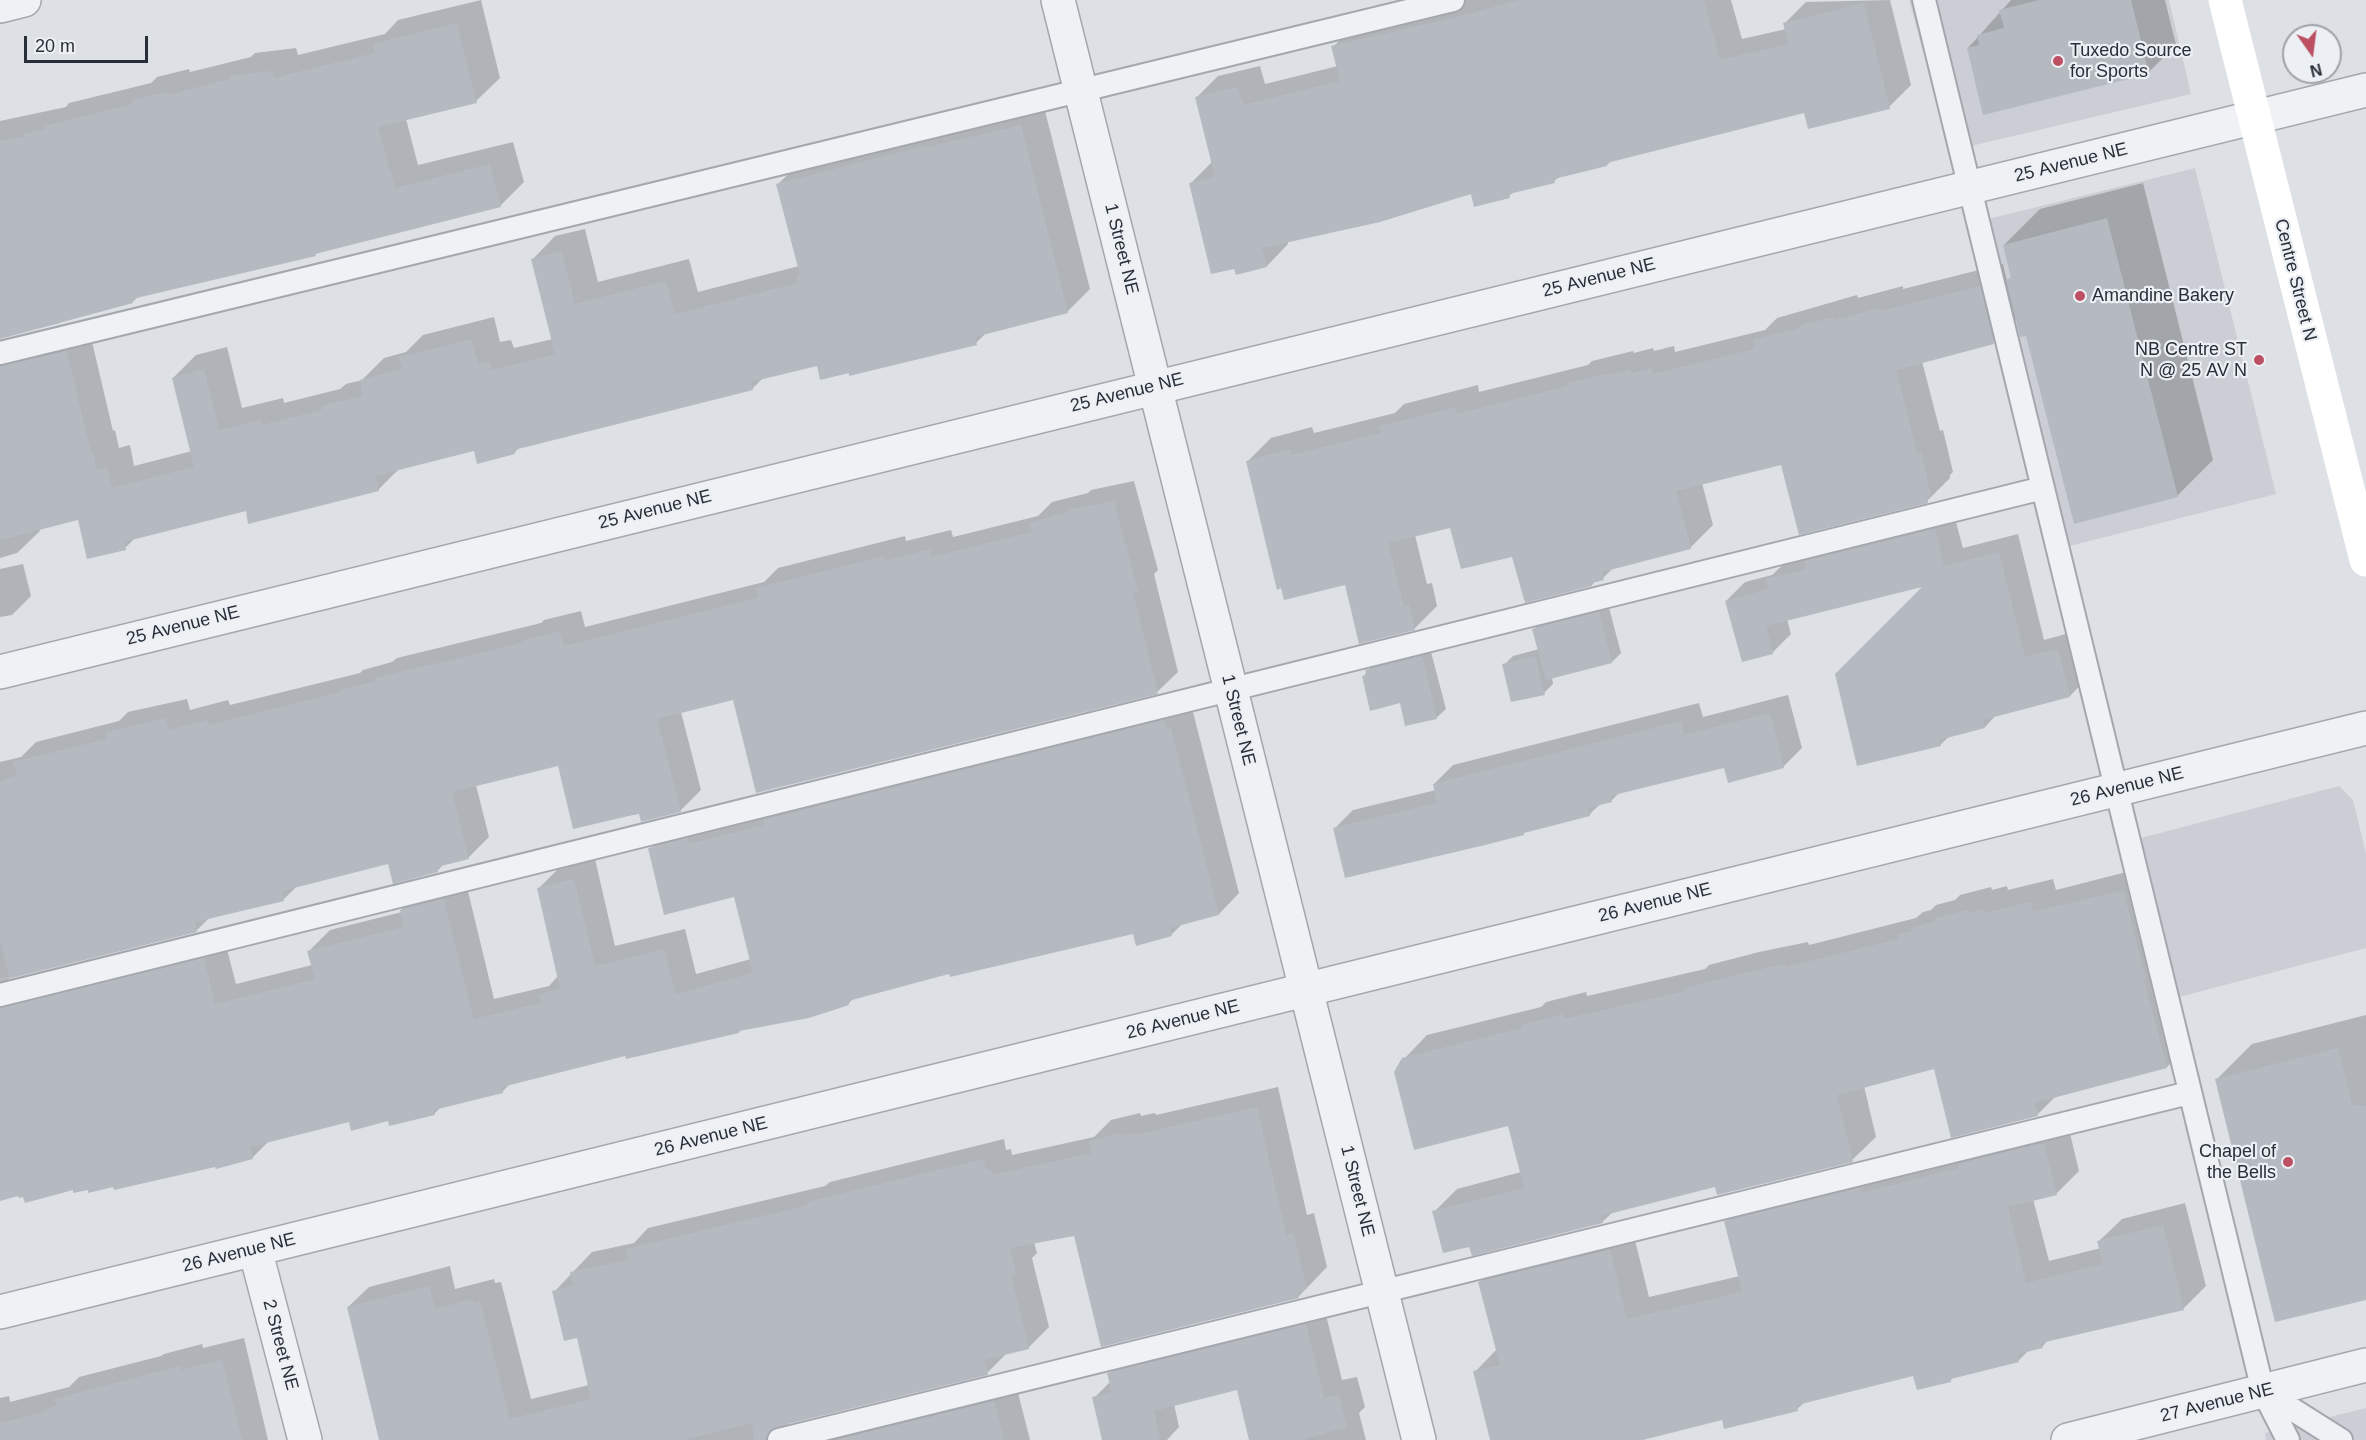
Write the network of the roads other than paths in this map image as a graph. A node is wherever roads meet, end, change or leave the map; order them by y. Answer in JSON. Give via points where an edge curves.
{"nodes":[{"id":1,"x":24,"y":0,"type":"edge"},
{"id":2,"x":1058,"y":0,"type":"edge"},
{"id":3,"x":1453,"y":0,"type":"edge"},
{"id":4,"x":1924,"y":0,"type":"edge"},
{"id":5,"x":2225,"y":0,"type":"edge"},
{"id":6,"x":0,"y":6,"type":"edge"},
{"id":7,"x":2366,"y":90,"type":"edge"},
{"id":8,"x":1081,"y":91,"type":"junction"},
{"id":9,"x":2254,"y":118,"type":"junction"},
{"id":10,"x":1969,"y":188,"type":"junction"},
{"id":11,"x":0,"y":353,"type":"edge"},
{"id":12,"x":1155,"y":386,"type":"junction"},
{"id":13,"x":2043,"y":488,"type":"junction"},
{"id":14,"x":2366,"y":560,"type":"edge"},
{"id":15,"x":0,"y":672,"type":"edge"},
{"id":16,"x":1231,"y":689,"type":"junction"},
{"id":17,"x":2366,"y":728,"type":"edge"},
{"id":18,"x":2116,"y":790,"type":"junction"},
{"id":19,"x":1306,"y":989,"type":"junction"},
{"id":20,"x":0,"y":995,"type":"edge"},
{"id":21,"x":2189,"y":1093,"type":"junction"},
{"id":22,"x":255,"y":1249,"type":"junction"},
{"id":23,"x":1382,"y":1291,"type":"junction"},
{"id":24,"x":0,"y":1312,"type":"edge"},
{"id":25,"x":2366,"y":1365,"type":"edge"},
{"id":26,"x":2263,"y":1391,"type":"junction"},
{"id":27,"x":305,"y":1440,"type":"edge"},
{"id":28,"x":778,"y":1440,"type":"edge"},
{"id":29,"x":1419,"y":1440,"type":"edge"},
{"id":30,"x":2068,"y":1440,"type":"edge"},
{"id":31,"x":2288,"y":1440,"type":"edge"},
{"id":32,"x":2341,"y":1440,"type":"edge"}],
"edges":[{"from":1,"to":6,"type":"street"},
{"from":2,"to":8,"type":"street","name":"1 Street NE"},
{"from":3,"to":8,"type":"lane"},
{"from":4,"to":10,"type":"lane"},
{"from":5,"to":9,"type":"main road","name":"Centre Street N"},
{"from":7,"to":9,"type":"street","name":"25 Avenue NE"},
{"from":8,"to":11,"type":"lane"},
{"from":8,"to":12,"type":"street","name":"1 Street NE"},
{"from":9,"to":10,"type":"street","name":"25 Avenue NE"},
{"from":9,"to":14,"type":"main road","name":"Centre Street N"},
{"from":10,"to":12,"type":"street","name":"25 Avenue NE"},
{"from":10,"to":13,"type":"lane"},
{"from":12,"to":15,"type":"street","name":"25 Avenue NE"},
{"from":12,"to":16,"type":"street","name":"1 Street NE"},
{"from":13,"to":16,"type":"lane"},
{"from":13,"to":18,"type":"lane"},
{"from":16,"to":19,"type":"street","name":"1 Street NE"},
{"from":16,"to":20,"type":"lane"},
{"from":17,"to":18,"type":"street","name":"26 Avenue NE"},
{"from":18,"to":19,"type":"street","name":"26 Avenue NE"},
{"from":18,"to":21,"type":"lane"},
{"from":19,"to":22,"type":"street","name":"26 Avenue NE"},
{"from":19,"to":23,"type":"street","name":"1 Street NE"},
{"from":21,"to":23,"type":"lane"},
{"from":21,"to":26,"type":"lane"},
{"from":22,"to":24,"type":"street","name":"26 Avenue NE"},
{"from":22,"to":27,"type":"street","name":"2 Street NE"},
{"from":23,"to":28,"type":"lane"},
{"from":23,"to":29,"type":"street","name":"1 Street NE"},
{"from":25,"to":26,"type":"street","name":"27 Avenue NE"},
{"from":26,"to":30,"type":"street","name":"27 Avenue NE"},
{"from":26,"to":31,"type":"lane"},
{"from":26,"to":32,"type":"lane"}]}
